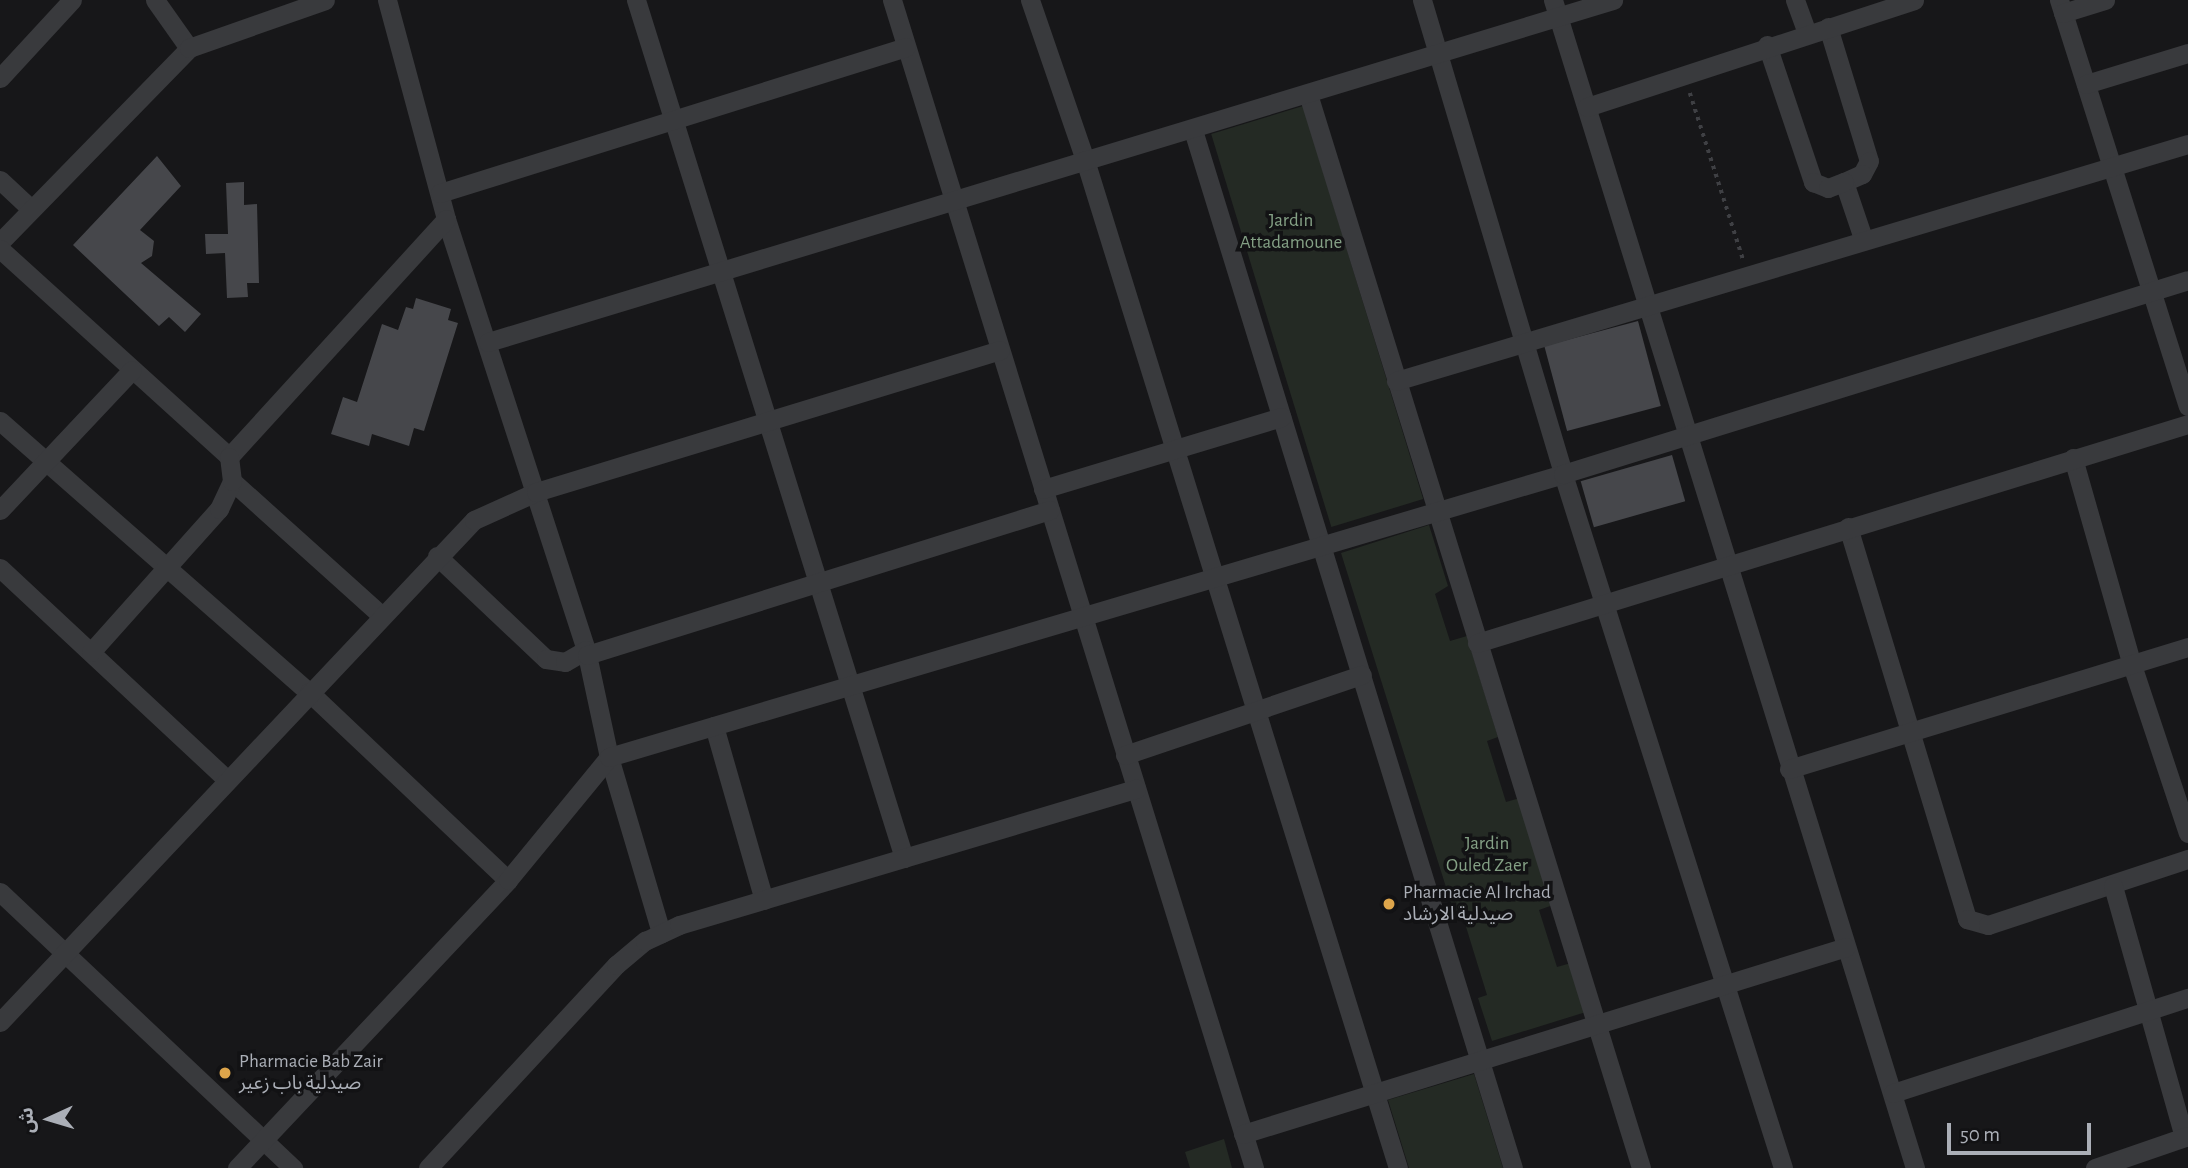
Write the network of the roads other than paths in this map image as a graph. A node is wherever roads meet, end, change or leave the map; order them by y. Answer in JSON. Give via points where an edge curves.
{"nodes":[{"id":1,"x":155,"y":0,"type":"edge"},
{"id":2,"x":325,"y":0,"type":"edge"},
{"id":3,"x":387,"y":0,"type":"edge"},
{"id":4,"x":636,"y":0,"type":"edge"},
{"id":5,"x":892,"y":0,"type":"edge"},
{"id":6,"x":1030,"y":0,"type":"edge"},
{"id":7,"x":1422,"y":0,"type":"edge"},
{"id":8,"x":1613,"y":0,"type":"edge"},
{"id":9,"x":1795,"y":0,"type":"edge"},
{"id":10,"x":1914,"y":0,"type":"edge"},
{"id":11,"x":2105,"y":0,"type":"edge"},
{"id":12,"x":65,"y":3,"type":"edge"},
{"id":13,"x":2061,"y":6,"type":"edge"},
{"id":14,"x":1556,"y":8,"type":"edge"},
{"id":15,"x":1828,"y":27,"type":"junction"},
{"id":16,"x":1807,"y":33,"type":"junction"},
{"id":17,"x":1767,"y":45,"type":"junction"},
{"id":18,"x":906,"y":47,"type":"junction"},
{"id":19,"x":189,"y":48,"type":"junction"},
{"id":20,"x":2188,"y":53,"type":"edge"},
{"id":21,"x":1439,"y":55,"type":"junction"},
{"id":22,"x":2,"y":68,"type":"edge"},
{"id":23,"x":2086,"y":84,"type":"junction"},
{"id":24,"x":1308,"y":94,"type":"junction"},
{"id":25,"x":1587,"y":107,"type":"junction"},
{"id":26,"x":675,"y":121,"type":"junction"},
{"id":27,"x":1193,"y":130,"type":"junction"},
{"id":28,"x":2188,"y":144,"type":"edge"},
{"id":29,"x":1085,"y":160,"type":"junction"},
{"id":30,"x":2112,"y":167,"type":"junction"},
{"id":31,"x":0,"y":180,"type":"edge"},
{"id":32,"x":1843,"y":182,"type":"junction"},
{"id":33,"x":440,"y":193,"type":"junction"},
{"id":34,"x":953,"y":198,"type":"junction"},
{"id":35,"x":30,"y":208,"type":"junction"},
{"id":36,"x":446,"y":219,"type":"junction"},
{"id":37,"x":1863,"y":238,"type":"junction"},
{"id":38,"x":0,"y":242,"type":"edge"},
{"id":39,"x":0,"y":249,"type":"edge"},
{"id":40,"x":719,"y":272,"type":"junction"},
{"id":41,"x":2188,"y":280,"type":"edge"},
{"id":42,"x":2151,"y":291,"type":"junction"},
{"id":43,"x":1649,"y":307,"type":"junction"},
{"id":44,"x":488,"y":342,"type":"junction"},
{"id":45,"x":1525,"y":344,"type":"junction"},
{"id":46,"x":1000,"y":350,"type":"junction"},
{"id":47,"x":132,"y":370,"type":"junction"},
{"id":48,"x":1396,"y":381,"type":"junction"},
{"id":49,"x":2188,"y":406,"type":"edge"},
{"id":50,"x":1281,"y":417,"type":"junction"},
{"id":51,"x":0,"y":421,"type":"edge"},
{"id":52,"x":766,"y":424,"type":"junction"},
{"id":53,"x":2188,"y":424,"type":"edge"},
{"id":54,"x":1686,"y":436,"type":"junction"},
{"id":55,"x":1175,"y":449,"type":"junction"},
{"id":56,"x":229,"y":457,"type":"junction"},
{"id":57,"x":2073,"y":458,"type":"junction"},
{"id":58,"x":47,"y":461,"type":"junction"},
{"id":59,"x":1563,"y":474,"type":"junction"},
{"id":60,"x":232,"y":481,"type":"junction"},
{"id":61,"x":1043,"y":489,"type":"junction"},
{"id":62,"x":536,"y":492,"type":"junction"},
{"id":63,"x":0,"y":510,"type":"edge"},
{"id":64,"x":1050,"y":510,"type":"junction"},
{"id":65,"x":1436,"y":511,"type":"junction"},
{"id":66,"x":1848,"y":527,"type":"junction"},
{"id":67,"x":1321,"y":547,"type":"junction"},
{"id":68,"x":438,"y":556,"type":"junction"},
{"id":69,"x":1725,"y":565,"type":"junction"},
{"id":70,"x":168,"y":566,"type":"junction"},
{"id":71,"x":0,"y":568,"type":"edge"},
{"id":72,"x":1215,"y":579,"type":"junction"},
{"id":73,"x":818,"y":583,"type":"junction"},
{"id":74,"x":1604,"y":603,"type":"junction"},
{"id":75,"x":382,"y":616,"type":"junction"},
{"id":76,"x":1083,"y":618,"type":"junction"},
{"id":77,"x":1477,"y":643,"type":"junction"},
{"id":78,"x":2188,"y":648,"type":"edge"},
{"id":79,"x":91,"y":652,"type":"junction"},
{"id":80,"x":586,"y":652,"type":"junction"},
{"id":81,"x":2132,"y":665,"type":"junction"},
{"id":82,"x":1362,"y":675,"type":"junction"},
{"id":83,"x":850,"y":687,"type":"junction"},
{"id":84,"x":309,"y":692,"type":"junction"},
{"id":85,"x":1256,"y":710,"type":"junction"},
{"id":86,"x":714,"y":726,"type":"junction"},
{"id":87,"x":1912,"y":727,"type":"junction"},
{"id":88,"x":1125,"y":755,"type":"junction"},
{"id":89,"x":609,"y":757,"type":"junction"},
{"id":90,"x":1789,"y":769,"type":"junction"},
{"id":91,"x":226,"y":779,"type":"junction"},
{"id":92,"x":1136,"y":789,"type":"junction"},
{"id":93,"x":2188,"y":833,"type":"edge"},
{"id":94,"x":904,"y":858,"type":"junction"},
{"id":95,"x":2188,"y":859,"type":"edge"},
{"id":96,"x":508,"y":880,"type":"junction"},
{"id":97,"x":2113,"y":886,"type":"junction"},
{"id":98,"x":0,"y":892,"type":"edge"},
{"id":99,"x":764,"y":900,"type":"junction"},
{"id":100,"x":662,"y":933,"type":"junction"},
{"id":101,"x":1846,"y":947,"type":"junction"},
{"id":102,"x":65,"y":953,"type":"junction"},
{"id":103,"x":1725,"y":983,"type":"junction"},
{"id":104,"x":2188,"y":998,"type":"edge"},
{"id":105,"x":2148,"y":1012,"type":"junction"},
{"id":106,"x":0,"y":1022,"type":"edge"},
{"id":107,"x":1597,"y":1023,"type":"junction"},
{"id":108,"x":1478,"y":1058,"type":"junction"},
{"id":109,"x":1374,"y":1092,"type":"junction"},
{"id":110,"x":1894,"y":1093,"type":"junction"},
{"id":111,"x":1243,"y":1134,"type":"junction"},
{"id":112,"x":2186,"y":1137,"type":"edge"},
{"id":113,"x":262,"y":1141,"type":"junction"},
{"id":114,"x":237,"y":1168,"type":"edge"},
{"id":115,"x":293,"y":1168,"type":"edge"},
{"id":116,"x":428,"y":1168,"type":"edge"},
{"id":117,"x":1254,"y":1168,"type":"edge"},
{"id":118,"x":1398,"y":1168,"type":"edge"},
{"id":119,"x":1513,"y":1168,"type":"edge"},
{"id":120,"x":1641,"y":1168,"type":"edge"},
{"id":121,"x":1783,"y":1168,"type":"edge"},
{"id":122,"x":1915,"y":1168,"type":"edge"},
{"id":123,"x":2095,"y":1168,"type":"edge"}],
"edges":[{"from":1,"to":19,"type":"street"},
{"from":2,"to":19,"type":"street"},
{"from":3,"to":33,"type":"street"},
{"from":4,"to":26,"type":"street"},
{"from":5,"to":18,"type":"street"},
{"from":6,"to":29,"type":"street"},
{"from":7,"to":21,"type":"street"},
{"from":8,"to":14,"type":"street"},
{"from":9,"to":16,"type":"street"},
{"from":10,"to":15,"type":"street"},
{"from":11,"to":13,"type":"street"},
{"from":12,"to":22,"type":"street"},
{"from":13,"to":23,"type":"street"},
{"from":14,"to":21,"type":"street"},
{"from":14,"to":25,"type":"street"},
{"from":15,"to":16,"type":"street"},
{"from":15,"to":32,"type":"street","via":[[1869,161],[1862,174]]},
{"from":16,"to":17,"type":"street"},
{"from":17,"to":25,"type":"street"},
{"from":17,"to":32,"type":"street","via":[[1813,181],[1828,188]]},
{"from":18,"to":26,"type":"street"},
{"from":18,"to":34,"type":"street"},
{"from":19,"to":35,"type":"street"},
{"from":20,"to":23,"type":"street"},
{"from":21,"to":24,"type":"street"},
{"from":21,"to":45,"type":"street"},
{"from":23,"to":30,"type":"street"},
{"from":24,"to":27,"type":"street"},
{"from":24,"to":48,"type":"street"},
{"from":25,"to":43,"type":"street"},
{"from":26,"to":33,"type":"street"},
{"from":26,"to":40,"type":"street"},
{"from":27,"to":29,"type":"street"},
{"from":27,"to":50,"type":"street"},
{"from":28,"to":30,"type":"street"},
{"from":29,"to":34,"type":"street"},
{"from":29,"to":55,"type":"street"},
{"from":30,"to":37,"type":"street"},
{"from":30,"to":42,"type":"street"},
{"from":31,"to":35,"type":"street"},
{"from":32,"to":37,"type":"street"},
{"from":33,"to":36,"type":"street"},
{"from":34,"to":40,"type":"street"},
{"from":34,"to":46,"type":"street"},
{"from":35,"to":38,"type":"street"},
{"from":36,"to":44,"type":"street"},
{"from":36,"to":56,"type":"street"},
{"from":37,"to":43,"type":"street"},
{"from":39,"to":47,"type":"street"},
{"from":40,"to":44,"type":"street"},
{"from":40,"to":52,"type":"street"},
{"from":41,"to":42,"type":"street"},
{"from":42,"to":49,"type":"street"},
{"from":42,"to":54,"type":"street"},
{"from":43,"to":45,"type":"street"},
{"from":43,"to":54,"type":"street"},
{"from":44,"to":62,"type":"street"},
{"from":45,"to":48,"type":"street"},
{"from":45,"to":59,"type":"street"},
{"from":46,"to":52,"type":"street"},
{"from":46,"to":61,"type":"street"},
{"from":47,"to":56,"type":"street"},
{"from":47,"to":58,"type":"street"},
{"from":48,"to":65,"type":"street"},
{"from":50,"to":55,"type":"street"},
{"from":50,"to":67,"type":"street"},
{"from":51,"to":58,"type":"street"},
{"from":52,"to":62,"type":"street"},
{"from":52,"to":73,"type":"street"},
{"from":53,"to":57,"type":"street"},
{"from":54,"to":59,"type":"street"},
{"from":54,"to":69,"type":"street"},
{"from":55,"to":61,"type":"street"},
{"from":55,"to":72,"type":"street"},
{"from":56,"to":60,"type":"street"},
{"from":57,"to":66,"type":"street"},
{"from":57,"to":81,"type":"street"},
{"from":58,"to":63,"type":"street"},
{"from":58,"to":70,"type":"street"},
{"from":59,"to":65,"type":"street"},
{"from":59,"to":74,"type":"street"},
{"from":60,"to":70,"type":"street","via":[[219,509]]},
{"from":60,"to":75,"type":"street"},
{"from":61,"to":64,"type":"street"},
{"from":62,"to":68,"type":"street","via":[[474,520]]},
{"from":62,"to":80,"type":"street"},
{"from":64,"to":73,"type":"street"},
{"from":64,"to":76,"type":"street"},
{"from":65,"to":67,"type":"street"},
{"from":65,"to":77,"type":"street"},
{"from":66,"to":69,"type":"street"},
{"from":66,"to":87,"type":"street"},
{"from":67,"to":72,"type":"street"},
{"from":67,"to":82,"type":"street"},
{"from":68,"to":75,"type":"street"},
{"from":68,"to":80,"type":"street","via":[[546,659],[565,662]]},
{"from":69,"to":74,"type":"street"},
{"from":69,"to":90,"type":"street"},
{"from":70,"to":79,"type":"street"},
{"from":70,"to":84,"type":"street"},
{"from":71,"to":79,"type":"street"},
{"from":72,"to":76,"type":"street"},
{"from":72,"to":85,"type":"street"},
{"from":73,"to":80,"type":"street"},
{"from":73,"to":83,"type":"street"},
{"from":74,"to":77,"type":"street"},
{"from":74,"to":103,"type":"street"},
{"from":75,"to":84,"type":"street"},
{"from":76,"to":83,"type":"street"},
{"from":76,"to":88,"type":"street"},
{"from":77,"to":107,"type":"street"},
{"from":78,"to":81,"type":"street"},
{"from":79,"to":91,"type":"street"},
{"from":80,"to":89,"type":"street"},
{"from":81,"to":87,"type":"street"},
{"from":81,"to":93,"type":"street"},
{"from":82,"to":85,"type":"street"},
{"from":82,"to":108,"type":"street"},
{"from":83,"to":86,"type":"street"},
{"from":83,"to":94,"type":"street"},
{"from":84,"to":91,"type":"street"},
{"from":84,"to":96,"type":"street"},
{"from":85,"to":88,"type":"street"},
{"from":85,"to":109,"type":"street"},
{"from":86,"to":89,"type":"street"},
{"from":86,"to":99,"type":"street"},
{"from":87,"to":90,"type":"street"},
{"from":87,"to":97,"type":"street","via":[[1964,910],[1973,924],[1988,925]]},
{"from":88,"to":92,"type":"street"},
{"from":89,"to":96,"type":"street"},
{"from":89,"to":100,"type":"street"},
{"from":90,"to":101,"type":"street"},
{"from":91,"to":102,"type":"street"},
{"from":92,"to":94,"type":"street"},
{"from":92,"to":111,"type":"street"},
{"from":94,"to":99,"type":"street"},
{"from":95,"to":97,"type":"street"},
{"from":96,"to":113,"type":"street"},
{"from":97,"to":105,"type":"street"},
{"from":98,"to":102,"type":"street"},
{"from":99,"to":100,"type":"street"},
{"from":100,"to":116,"type":"street","via":[[616,965]]},
{"from":101,"to":103,"type":"street"},
{"from":101,"to":110,"type":"street"},
{"from":102,"to":106,"type":"street"},
{"from":102,"to":113,"type":"street"},
{"from":103,"to":107,"type":"street"},
{"from":103,"to":121,"type":"street"},
{"from":104,"to":105,"type":"street"},
{"from":105,"to":110,"type":"street"},
{"from":105,"to":112,"type":"street"},
{"from":107,"to":108,"type":"street"},
{"from":107,"to":120,"type":"street"},
{"from":108,"to":109,"type":"street"},
{"from":108,"to":119,"type":"street"},
{"from":109,"to":111,"type":"street"},
{"from":109,"to":118,"type":"street"},
{"from":110,"to":122,"type":"street"},
{"from":111,"to":117,"type":"street"},
{"from":112,"to":123,"type":"street"},
{"from":113,"to":114,"type":"street"},
{"from":113,"to":115,"type":"street"}]}
